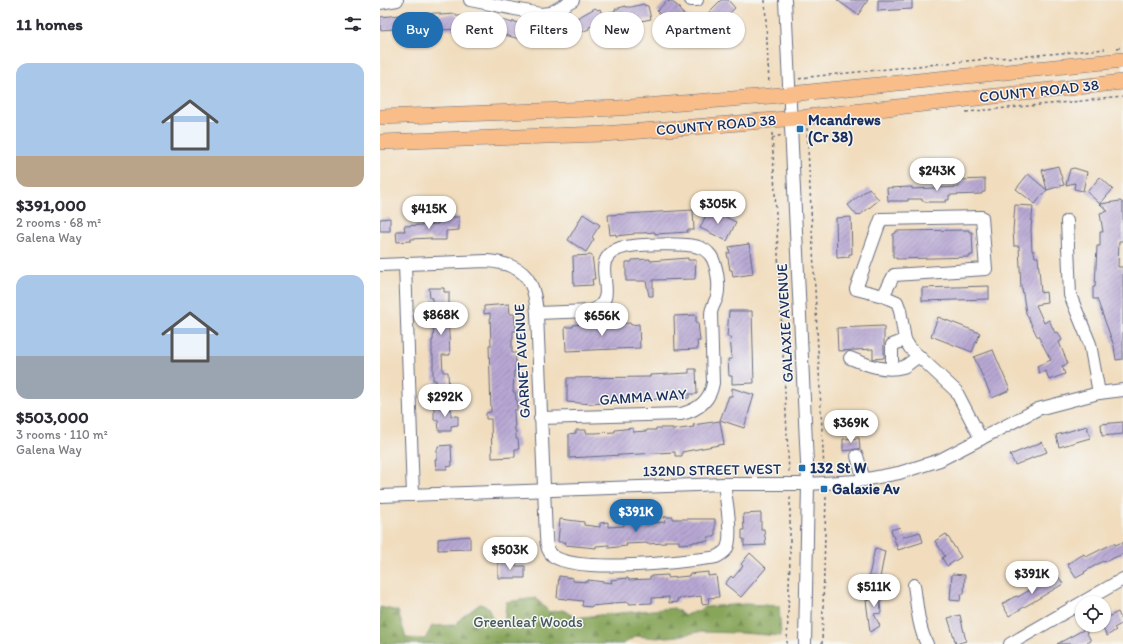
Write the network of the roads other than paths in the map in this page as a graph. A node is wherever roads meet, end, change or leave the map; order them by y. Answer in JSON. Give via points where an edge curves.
{"nodes":[{"id":1,"x":397,"y":0,"type":"edge"},
{"id":2,"x":470,"y":0,"type":"edge"},
{"id":3,"x":573,"y":0,"type":"edge"},
{"id":4,"x":691,"y":0,"type":"edge"},
{"id":5,"x":697,"y":0,"type":"edge"},
{"id":6,"x":785,"y":0,"type":"edge"},
{"id":7,"x":380,"y":3,"type":"edge"},
{"id":8,"x":1119,"y":54,"type":"edge"},
{"id":9,"x":1123,"y":82,"type":"edge"},
{"id":10,"x":790,"y":94,"type":"junction"},
{"id":11,"x":380,"y":117,"type":"edge"},
{"id":12,"x":791,"y":118,"type":"junction"},
{"id":13,"x":380,"y":142,"type":"edge"},
{"id":14,"x":1067,"y":221,"type":"dead end"},
{"id":15,"x":405,"y":264,"type":"junction"},
{"id":16,"x":380,"y":265,"type":"edge"},
{"id":17,"x":883,"y":296,"type":"junction"},
{"id":18,"x":537,"y":313,"type":"junction"},
{"id":19,"x":905,"y":340,"type":"junction"},
{"id":20,"x":919,"y":356,"type":"junction"},
{"id":21,"x":850,"y":358,"type":"dead end"},
{"id":22,"x":892,"y":368,"type":"junction"},
{"id":23,"x":1123,"y":390,"type":"edge"},
{"id":24,"x":1099,"y":393,"type":"junction"},
{"id":25,"x":540,"y":418,"type":"junction"},
{"id":26,"x":980,"y":439,"type":"junction"},
{"id":27,"x":857,"y":456,"type":"dead end"},
{"id":28,"x":864,"y":480,"type":"junction"},
{"id":29,"x":724,"y":484,"type":"junction"},
{"id":30,"x":808,"y":484,"type":"junction"},
{"id":31,"x":544,"y":490,"type":"junction"},
{"id":32,"x":413,"y":495,"type":"junction"},
{"id":33,"x":380,"y":496,"type":"edge"},
{"id":34,"x":1123,"y":578,"type":"edge"},
{"id":35,"x":914,"y":585,"type":"dead end"},
{"id":36,"x":805,"y":644,"type":"edge"},
{"id":37,"x":927,"y":644,"type":"edge"},
{"id":38,"x":1010,"y":644,"type":"edge"}],
"edges":[{"from":1,"to":7,"type":"street"},
{"from":2,"to":3,"type":"street","via":[[540,14],[550,13]]},
{"from":4,"to":5,"type":"street"},
{"from":6,"to":10,"type":"street","name":"GALAXIE AVENUE"},
{"from":8,"to":10,"type":"main road","name":"COUNTY ROAD 38"},
{"from":9,"to":12,"type":"main road","name":"COUNTY ROAD 38"},
{"from":10,"to":11,"type":"main road","name":"COUNTY ROAD 38","via":[[619,108]]},
{"from":10,"to":12,"type":"street","name":"GALAXIE AVENUE"},
{"from":12,"to":13,"type":"main road","name":"COUNTY ROAD 38","via":[[603,134]]},
{"from":12,"to":30,"type":"street","name":"GALAXIE AVENUE"},
{"from":14,"to":24,"type":"street","via":[[1070,295],[1090,344]]},
{"from":15,"to":16,"type":"street","name":"GARNET AVENUE"},
{"from":15,"to":18,"type":"street","name":"GARNET AVENUE","via":[[487,261],[507,264],[530,282]]},
{"from":15,"to":32,"type":"street"},
{"from":17,"to":17,"type":"street","via":[[856,289],[881,219],[982,217],[986,269],[894,275]]},
{"from":17,"to":19,"type":"street","via":[[897,302]]},
{"from":18,"to":25,"type":"street","name":"GARNET AVENUE"},
{"from":18,"to":25,"type":"street","name":"GAMMA WAY","via":[[591,311],[601,305],[606,294],[606,259],[610,254],[625,247],[693,246],[705,250],[714,262],[718,288],[711,314],[713,383],[704,403],[691,412],[681,414]]},
{"from":19,"to":20,"type":"street"},
{"from":19,"to":22,"type":"street","via":[[892,345]]},
{"from":20,"to":22,"type":"street","via":[[904,367]]},
{"from":20,"to":26,"type":"street","via":[[956,391]]},
{"from":21,"to":22,"type":"street","via":[[874,368]]},
{"from":23,"to":24,"type":"street","name":"132ND STREET WEST"},
{"from":24,"to":26,"type":"street","name":"132ND STREET WEST","via":[[1038,409]]},
{"from":25,"to":31,"type":"street","name":"GARNET AVENUE"},
{"from":26,"to":28,"type":"street","name":"132ND STREET WEST","via":[[940,460],[899,473]]},
{"from":27,"to":28,"type":"street"},
{"from":28,"to":30,"type":"street","name":"132ND STREET WEST"},
{"from":29,"to":30,"type":"street","name":"132ND STREET WEST"},
{"from":29,"to":31,"type":"street","name":"132ND STREET WEST"},
{"from":29,"to":31,"type":"street","name":"GARNET AVENUE","via":[[730,538],[727,548],[717,557],[615,565],[578,564],[552,555],[547,548]]},
{"from":30,"to":36,"type":"street","name":"GALAXIE AVENUE"},
{"from":31,"to":32,"type":"street","name":"132ND STREET WEST"},
{"from":32,"to":33,"type":"street","name":"132ND STREET WEST"},
{"from":34,"to":38,"type":"street"},
{"from":35,"to":37,"type":"street"}]}
